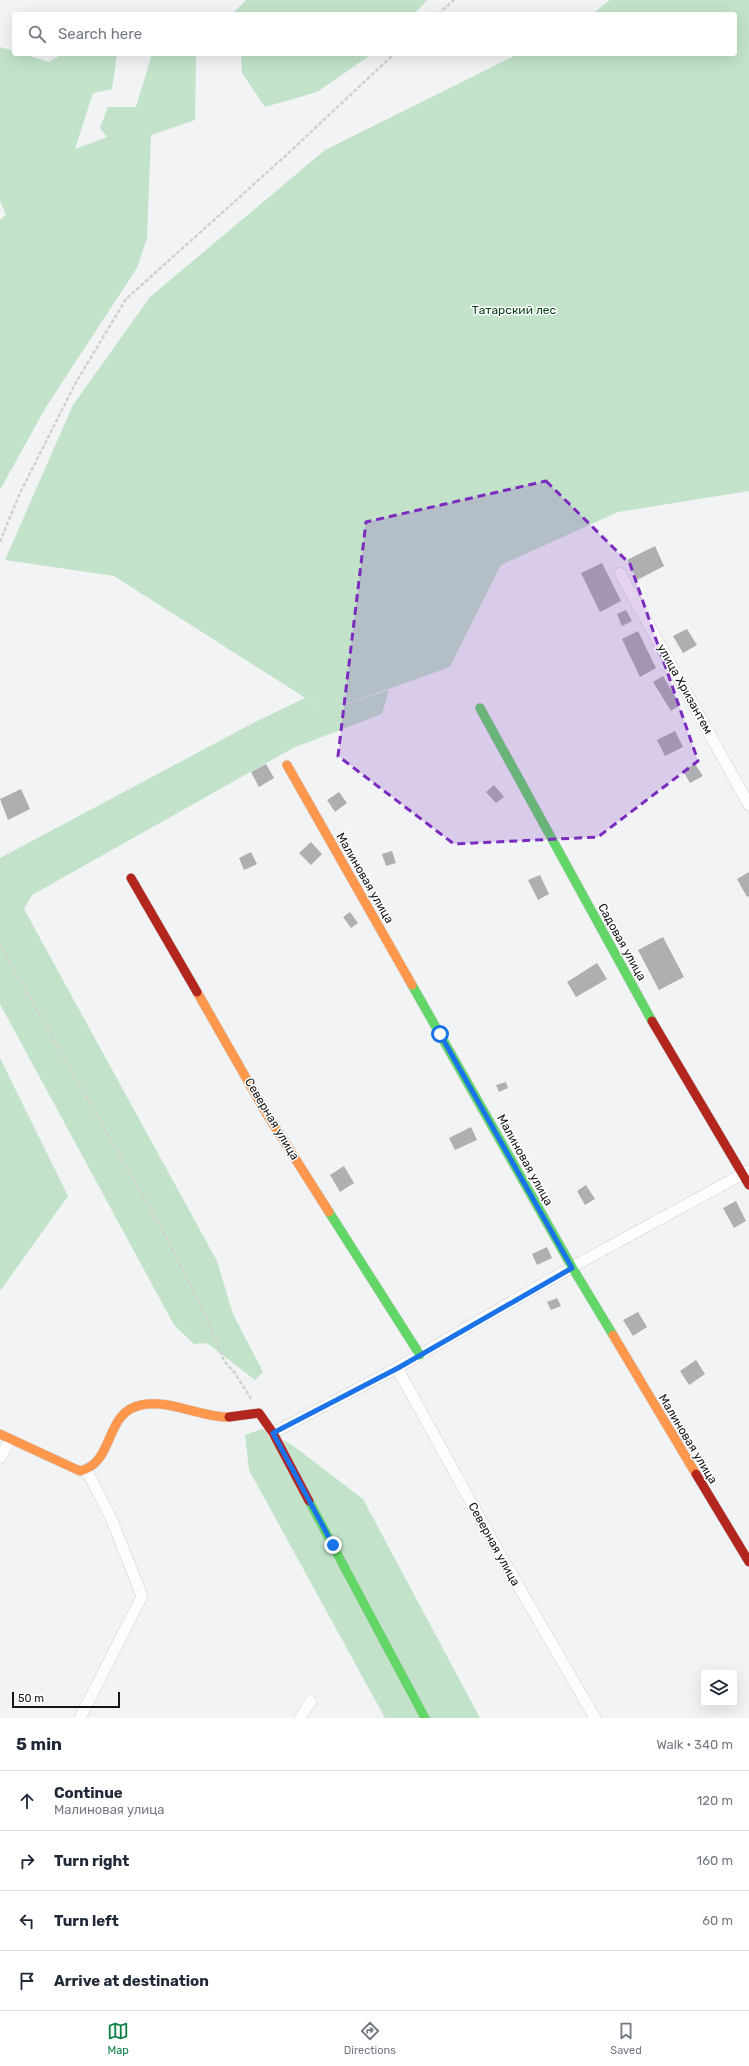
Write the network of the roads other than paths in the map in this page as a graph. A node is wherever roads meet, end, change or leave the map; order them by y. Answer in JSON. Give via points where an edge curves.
{"nodes":[{"id":1,"x":620,"y":573,"type":"dead end"},
{"id":2,"x":480,"y":708,"type":"dead end"},
{"id":3,"x":287,"y":765,"type":"dead end"},
{"id":4,"x":749,"y":805,"type":"edge"},
{"id":5,"x":131,"y":878,"type":"dead end"},
{"id":6,"x":745,"y":1172,"type":"edge"},
{"id":7,"x":749,"y":1185,"type":"edge"},
{"id":8,"x":572,"y":1268,"type":"junction"},
{"id":9,"x":420,"y":1355,"type":"junction"},
{"id":10,"x":398,"y":1368,"type":"junction"},
{"id":11,"x":273,"y":1433,"type":"junction"},
{"id":12,"x":5,"y":1437,"type":"edge"},
{"id":13,"x":0,"y":1458,"type":"edge"},
{"id":14,"x":87,"y":1471,"type":"junction"},
{"id":15,"x":749,"y":1562,"type":"edge"},
{"id":16,"x":311,"y":1701,"type":"dead end"},
{"id":17,"x":80,"y":1718,"type":"edge"},
{"id":18,"x":300,"y":1718,"type":"edge"},
{"id":19,"x":425,"y":1718,"type":"edge"},
{"id":20,"x":595,"y":1718,"type":"edge"}],
"edges":[{"from":1,"to":4,"type":"street","name":"улица Хризантем"},
{"from":2,"to":6,"type":"street","name":"Садовая улица","via":[[638,996]]},
{"from":3,"to":8,"type":"street","name":"Малиновая улица"},
{"from":5,"to":9,"type":"street","name":"Северная улица","via":[[265,1111]]},
{"from":6,"to":7,"type":"street","name":"Садовая улица"},
{"from":6,"to":8,"type":"street"},
{"from":8,"to":9,"type":"street"},
{"from":8,"to":15,"type":"street","name":"Малиновая улица"},
{"from":9,"to":10,"type":"street"},
{"from":10,"to":11,"type":"street"},
{"from":10,"to":20,"type":"street","name":"Северная улица","via":[[497,1549]]},
{"from":11,"to":14,"type":"street","via":[[259,1413],[223,1417],[178,1406],[141,1404],[131,1407],[120,1416],[114,1424],[98,1464]]},
{"from":11,"to":19,"type":"street"},
{"from":12,"to":13,"type":"street"},
{"from":12,"to":14,"type":"street","via":[[80,1471]]},
{"from":14,"to":17,"type":"street","via":[[111,1518],[142,1596]]},
{"from":16,"to":18,"type":"street"}]}
